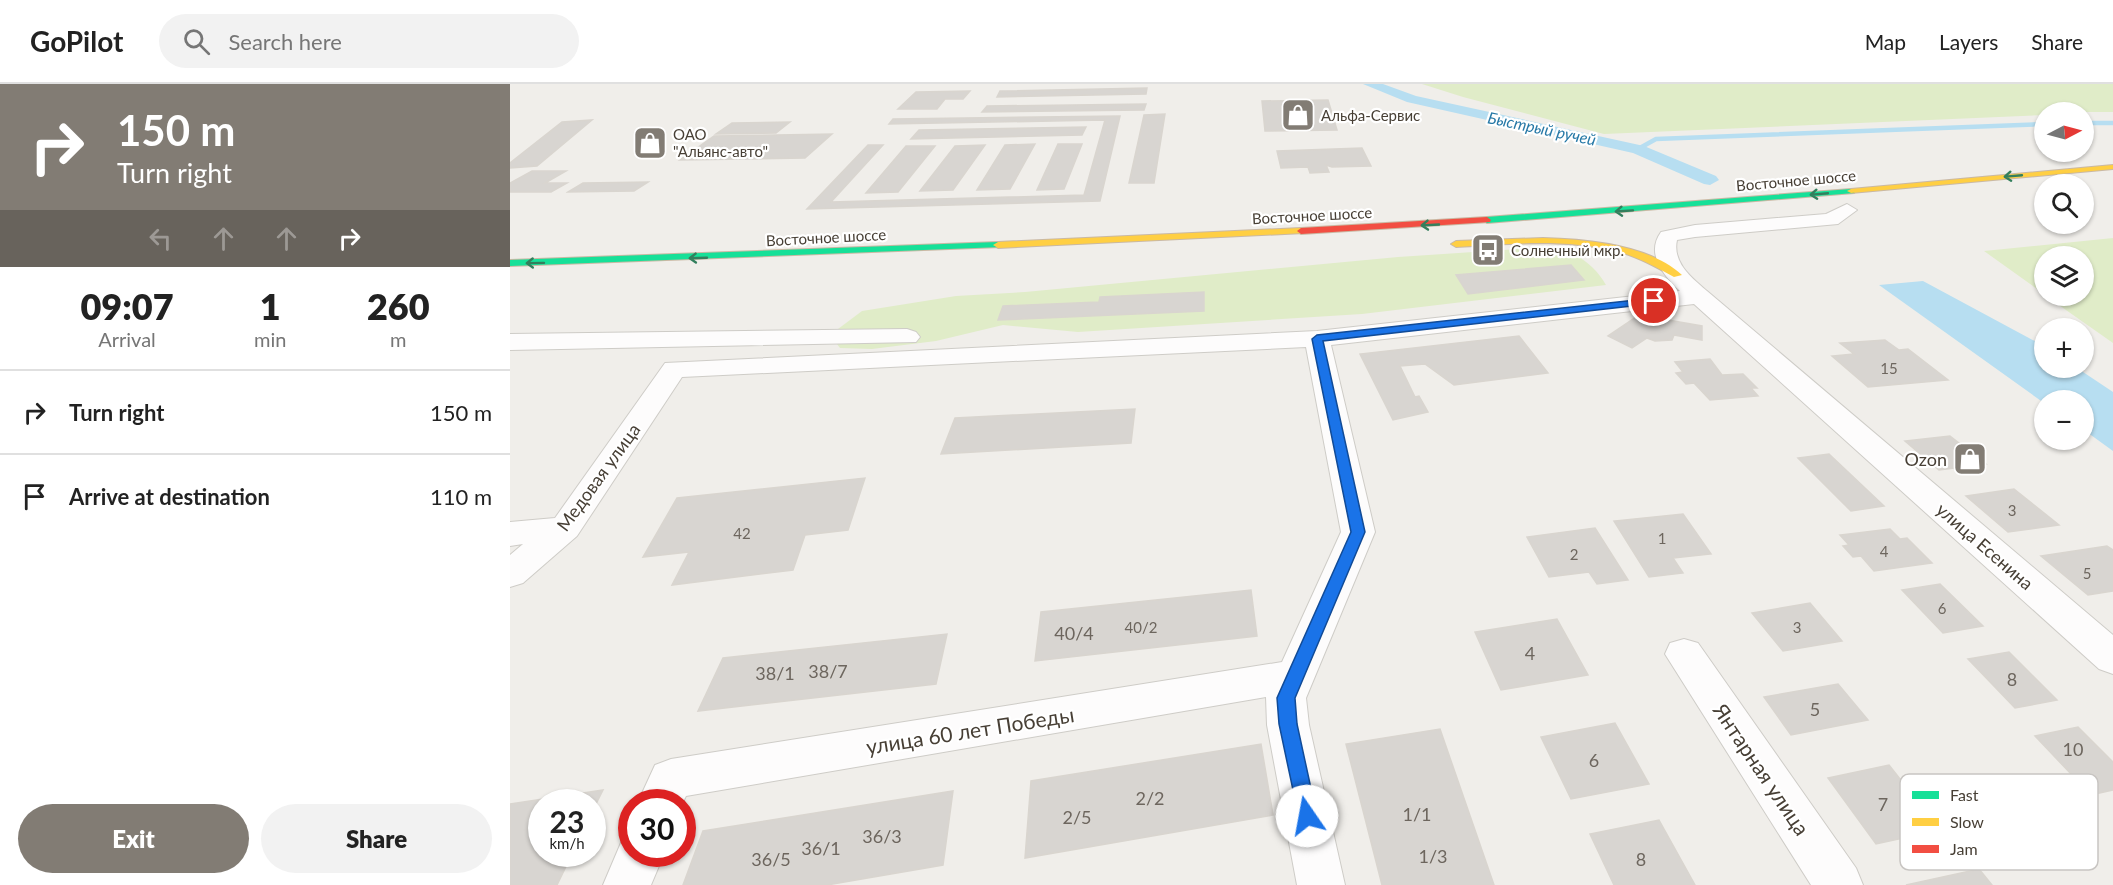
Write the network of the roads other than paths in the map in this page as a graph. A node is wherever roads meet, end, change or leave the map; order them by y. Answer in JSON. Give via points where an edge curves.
{"nodes":[{"id":1,"x":2113,"y":167,"type":"edge"},
{"id":2,"x":1853,"y":209,"type":"joint"},
{"id":3,"x":1659,"y":223,"type":"dead end"},
{"id":4,"x":1589,"y":229,"type":"dead end"},
{"id":5,"x":510,"y":263,"type":"edge"},
{"id":6,"x":1677,"y":275,"type":"junction"},
{"id":7,"x":1699,"y":296,"type":"junction"},
{"id":8,"x":1317,"y":339,"type":"junction"},
{"id":9,"x":510,"y":342,"type":"edge"},
{"id":10,"x":965,"y":355,"type":"junction"},
{"id":11,"x":565,"y":528,"type":"junction"},
{"id":12,"x":510,"y":534,"type":"edge"},
{"id":13,"x":510,"y":574,"type":"edge"},
{"id":14,"x":1684,"y":654,"type":"dead end"},
{"id":15,"x":2113,"y":658,"type":"edge"},
{"id":16,"x":1294,"y":676,"type":"junction"},
{"id":17,"x":667,"y":789,"type":"edge"},
{"id":18,"x":635,"y":867,"type":"edge"},
{"id":19,"x":627,"y":885,"type":"edge"},
{"id":20,"x":1321,"y":885,"type":"edge"},
{"id":21,"x":1839,"y":885,"type":"edge"}],
"edges":[{"from":1,"to":5,"type":"highway","name":"Восточное шоссе","one_way":true,"via":[[1418,226],[757,256]]},
{"from":2,"to":3,"type":"highway","name":"Восточное шоссе"},
{"from":2,"to":6,"type":"street","via":[[1832,220],[1668,236],[1665,258]]},
{"from":4,"to":6,"type":"highway","via":[[1446,242],[1551,240],[1607,244],[1657,260]]},
{"from":6,"to":7,"type":"street","name":"улица Есенина"},
{"from":7,"to":8,"type":"street"},
{"from":7,"to":15,"type":"street","name":"улица Есенина"},
{"from":8,"to":10,"type":"street"},
{"from":8,"to":16,"type":"street","via":[[1358,532]]},
{"from":9,"to":10,"type":"street","via":[[914,337]]},
{"from":10,"to":11,"type":"street","name":"Медовая улица","via":[[674,369]]},
{"from":11,"to":12,"type":"street"},
{"from":11,"to":13,"type":"street","name":"Медовая улица"},
{"from":14,"to":21,"type":"street","name":"Янтарная улица"},
{"from":16,"to":17,"type":"street","name":"улица 60 лет Победы","via":[[671,779]]},
{"from":16,"to":20,"type":"street","via":[[1286,698],[1288,724]]},
{"from":18,"to":19,"type":"street"}]}
